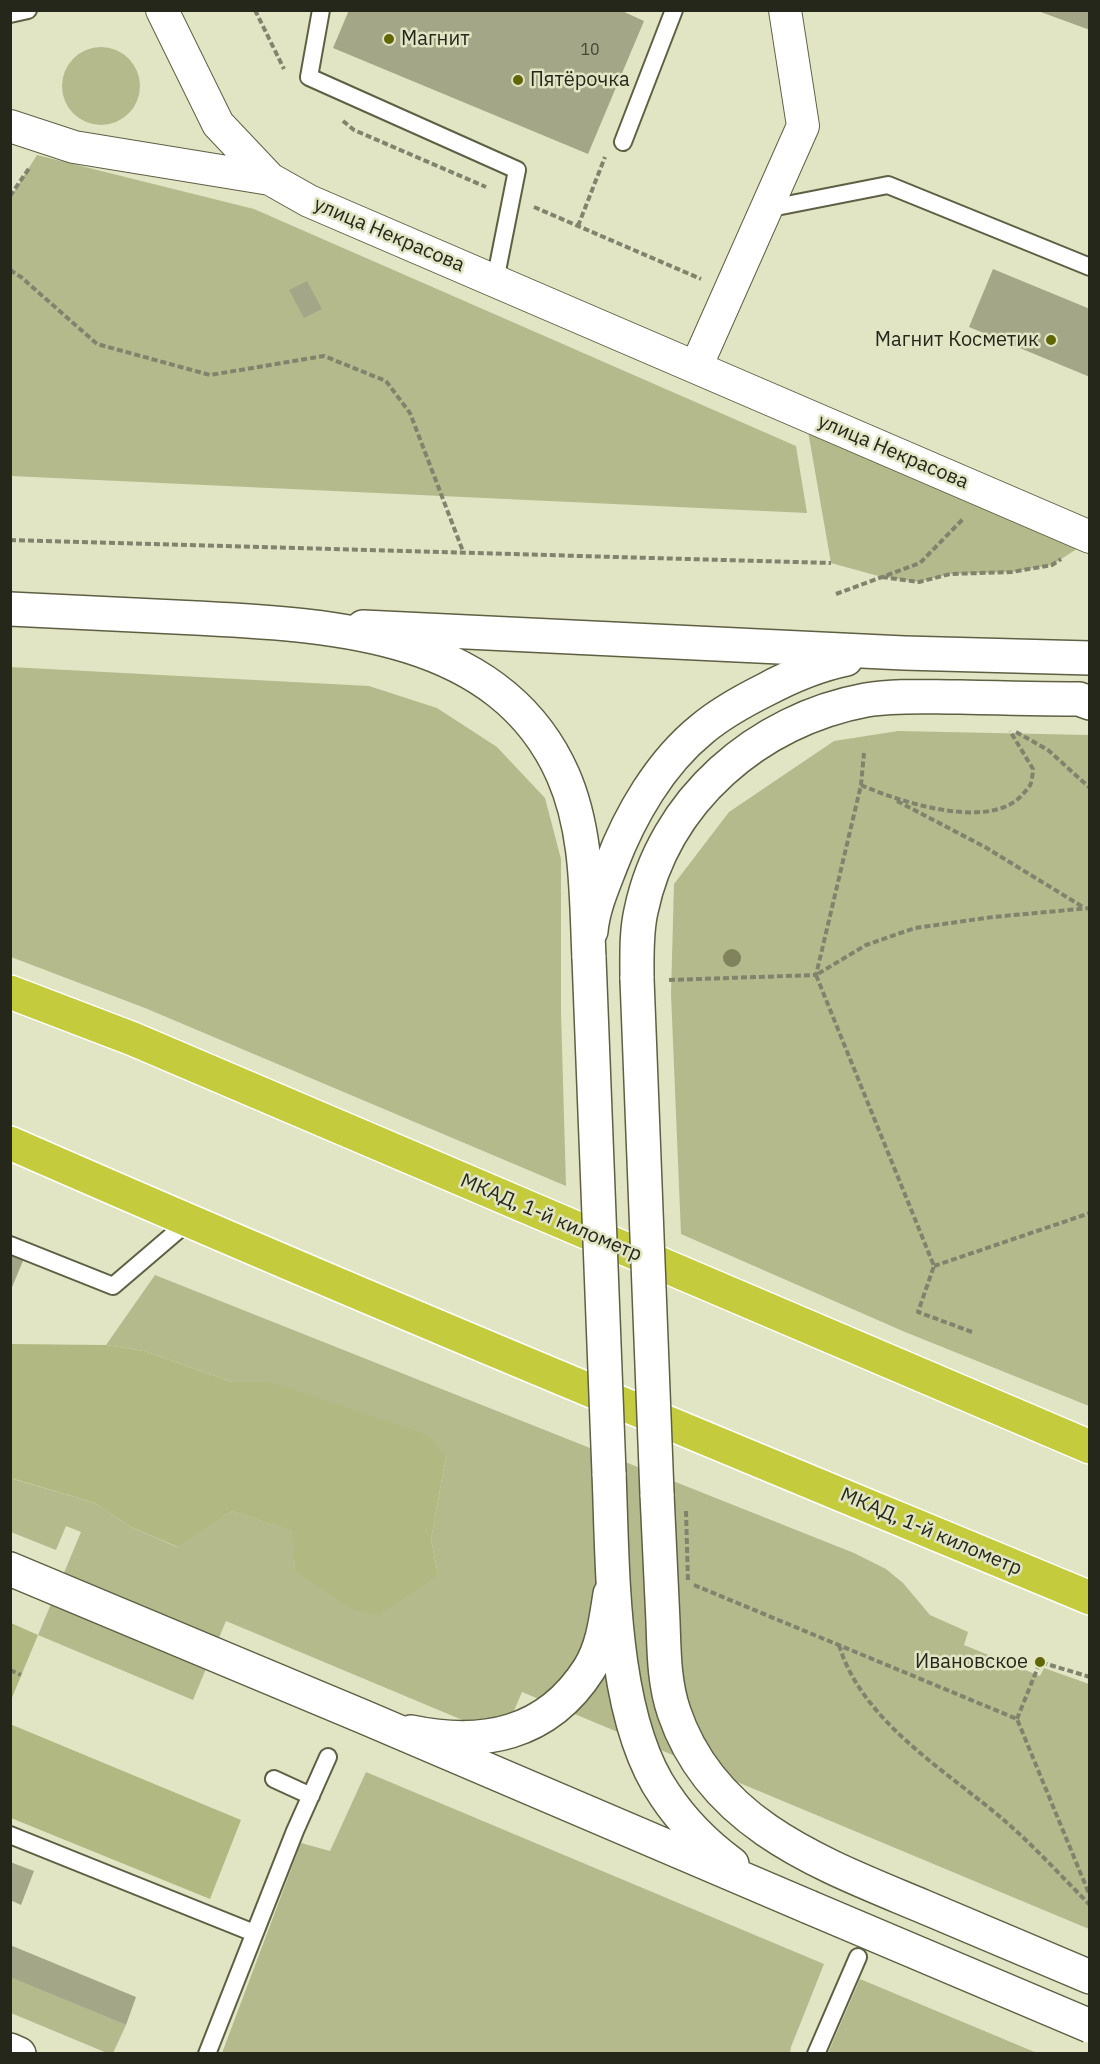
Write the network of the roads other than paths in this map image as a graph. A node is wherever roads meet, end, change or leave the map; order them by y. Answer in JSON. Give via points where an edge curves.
{"nodes":[{"id":1,"x":28,"y":10,"type":"edge"},
{"id":2,"x":162,"y":10,"type":"edge"},
{"id":3,"x":321,"y":10,"type":"edge"},
{"id":4,"x":674,"y":10,"type":"edge"},
{"id":5,"x":785,"y":10,"type":"edge"},
{"id":6,"x":10,"y":14,"type":"edge"},
{"id":7,"x":10,"y":126,"type":"edge"},
{"id":8,"x":623,"y":142,"type":"dead end"},
{"id":9,"x":270,"y":179,"type":"junction"},
{"id":10,"x":766,"y":209,"type":"junction"},
{"id":11,"x":1089,"y":267,"type":"edge"},
{"id":12,"x":495,"y":281,"type":"junction"},
{"id":13,"x":696,"y":367,"type":"junction"},
{"id":14,"x":1080,"y":545,"type":"edge"},
{"id":15,"x":10,"y":609,"type":"edge"},
{"id":16,"x":289,"y":623,"type":"junction"},
{"id":17,"x":904,"y":653,"type":"junction"},
{"id":18,"x":1089,"y":658,"type":"edge"},
{"id":19,"x":1086,"y":700,"type":"edge"},
{"id":20,"x":589,"y":958,"type":"junction"},
{"id":21,"x":10,"y":992,"type":"edge"},
{"id":22,"x":10,"y":1143,"type":"edge"},
{"id":23,"x":189,"y":1221,"type":"junction"},
{"id":24,"x":10,"y":1245,"type":"edge"},
{"id":25,"x":1089,"y":1448,"type":"edge"},
{"id":26,"x":612,"y":1553,"type":"junction"},
{"id":27,"x":10,"y":1569,"type":"edge"},
{"id":28,"x":1089,"y":1598,"type":"edge"},
{"id":29,"x":363,"y":1717,"type":"junction"},
{"id":30,"x":328,"y":1757,"type":"dead end"},
{"id":31,"x":274,"y":1779,"type":"dead end"},
{"id":32,"x":311,"y":1796,"type":"junction"},
{"id":33,"x":10,"y":1835,"type":"edge"},
{"id":34,"x":809,"y":1907,"type":"junction"},
{"id":35,"x":254,"y":1933,"type":"junction"},
{"id":36,"x":858,"y":1957,"type":"dead end"},
{"id":37,"x":1089,"y":1977,"type":"edge"},
{"id":38,"x":1089,"y":2026,"type":"edge"},
{"id":39,"x":10,"y":2050,"type":"edge"},
{"id":40,"x":19,"y":2054,"type":"edge"},
{"id":41,"x":207,"y":2054,"type":"edge"},
{"id":42,"x":816,"y":2054,"type":"edge"}],
"edges":[{"from":1,"to":6,"type":"lane"},
{"from":2,"to":9,"type":"street","name":"улица Некрасова","via":[[218,124]]},
{"from":3,"to":12,"type":"lane","via":[[309,77],[517,170]]},
{"from":4,"to":8,"type":"lane"},
{"from":5,"to":10,"type":"street","via":[[803,126]]},
{"from":7,"to":9,"type":"street","via":[[74,147]]},
{"from":9,"to":12,"type":"street","name":"улица Некрасова","via":[[309,201]]},
{"from":10,"to":11,"type":"lane","via":[[888,185]]},
{"from":10,"to":13,"type":"street"},
{"from":12,"to":13,"type":"street","name":"улица Некрасова"},
{"from":13,"to":14,"type":"street","name":"улица Некрасова","via":[[988,493]]},
{"from":15,"to":16,"type":"main road"},
{"from":16,"to":17,"type":"main road"},
{"from":16,"to":20,"type":"main road","via":[[366,635],[446,660],[478,676],[525,716],[562,775],[578,820]]},
{"from":17,"to":18,"type":"main road"},
{"from":17,"to":20,"type":"main road","via":[[864,655],[818,665],[737,705],[702,729],[674,757],[630,822],[600,893],[591,927]]},
{"from":19,"to":37,"type":"main road","bridge":true,"via":[[903,696],[831,708],[794,721],[760,740],[704,787],[667,842],[653,870],[641,911],[657,976],[665,1667],[673,1710],[698,1762],[718,1789],[782,1841],[827,1866]]},
{"from":20,"to":26,"type":"main road","bridge":true},
{"from":21,"to":25,"type":"highway","name":"МКАД, 1-й километр","via":[[133,1039]]},
{"from":22,"to":23,"type":"highway","name":"МКАД, 1-й километр"},
{"from":23,"to":24,"type":"lane","via":[[113,1286]]},
{"from":23,"to":28,"type":"highway","name":"МКАД, 1-й километр"},
{"from":26,"to":29,"type":"main road","via":[[603,1634],[589,1668],[544,1716],[516,1730],[482,1738],[412,1732]]},
{"from":26,"to":34,"type":"main road","via":[[622,1670],[632,1720],[664,1794],[689,1826],[720,1855],[758,1882]]},
{"from":27,"to":29,"type":"main road"},
{"from":29,"to":34,"type":"main road"},
{"from":30,"to":32,"type":"lane"},
{"from":31,"to":32,"type":"lane"},
{"from":32,"to":35,"type":"lane"},
{"from":33,"to":35,"type":"lane"},
{"from":34,"to":38,"type":"main road","bridge":true},
{"from":35,"to":41,"type":"lane"},
{"from":36,"to":42,"type":"lane"},
{"from":39,"to":40,"type":"main road"}]}
